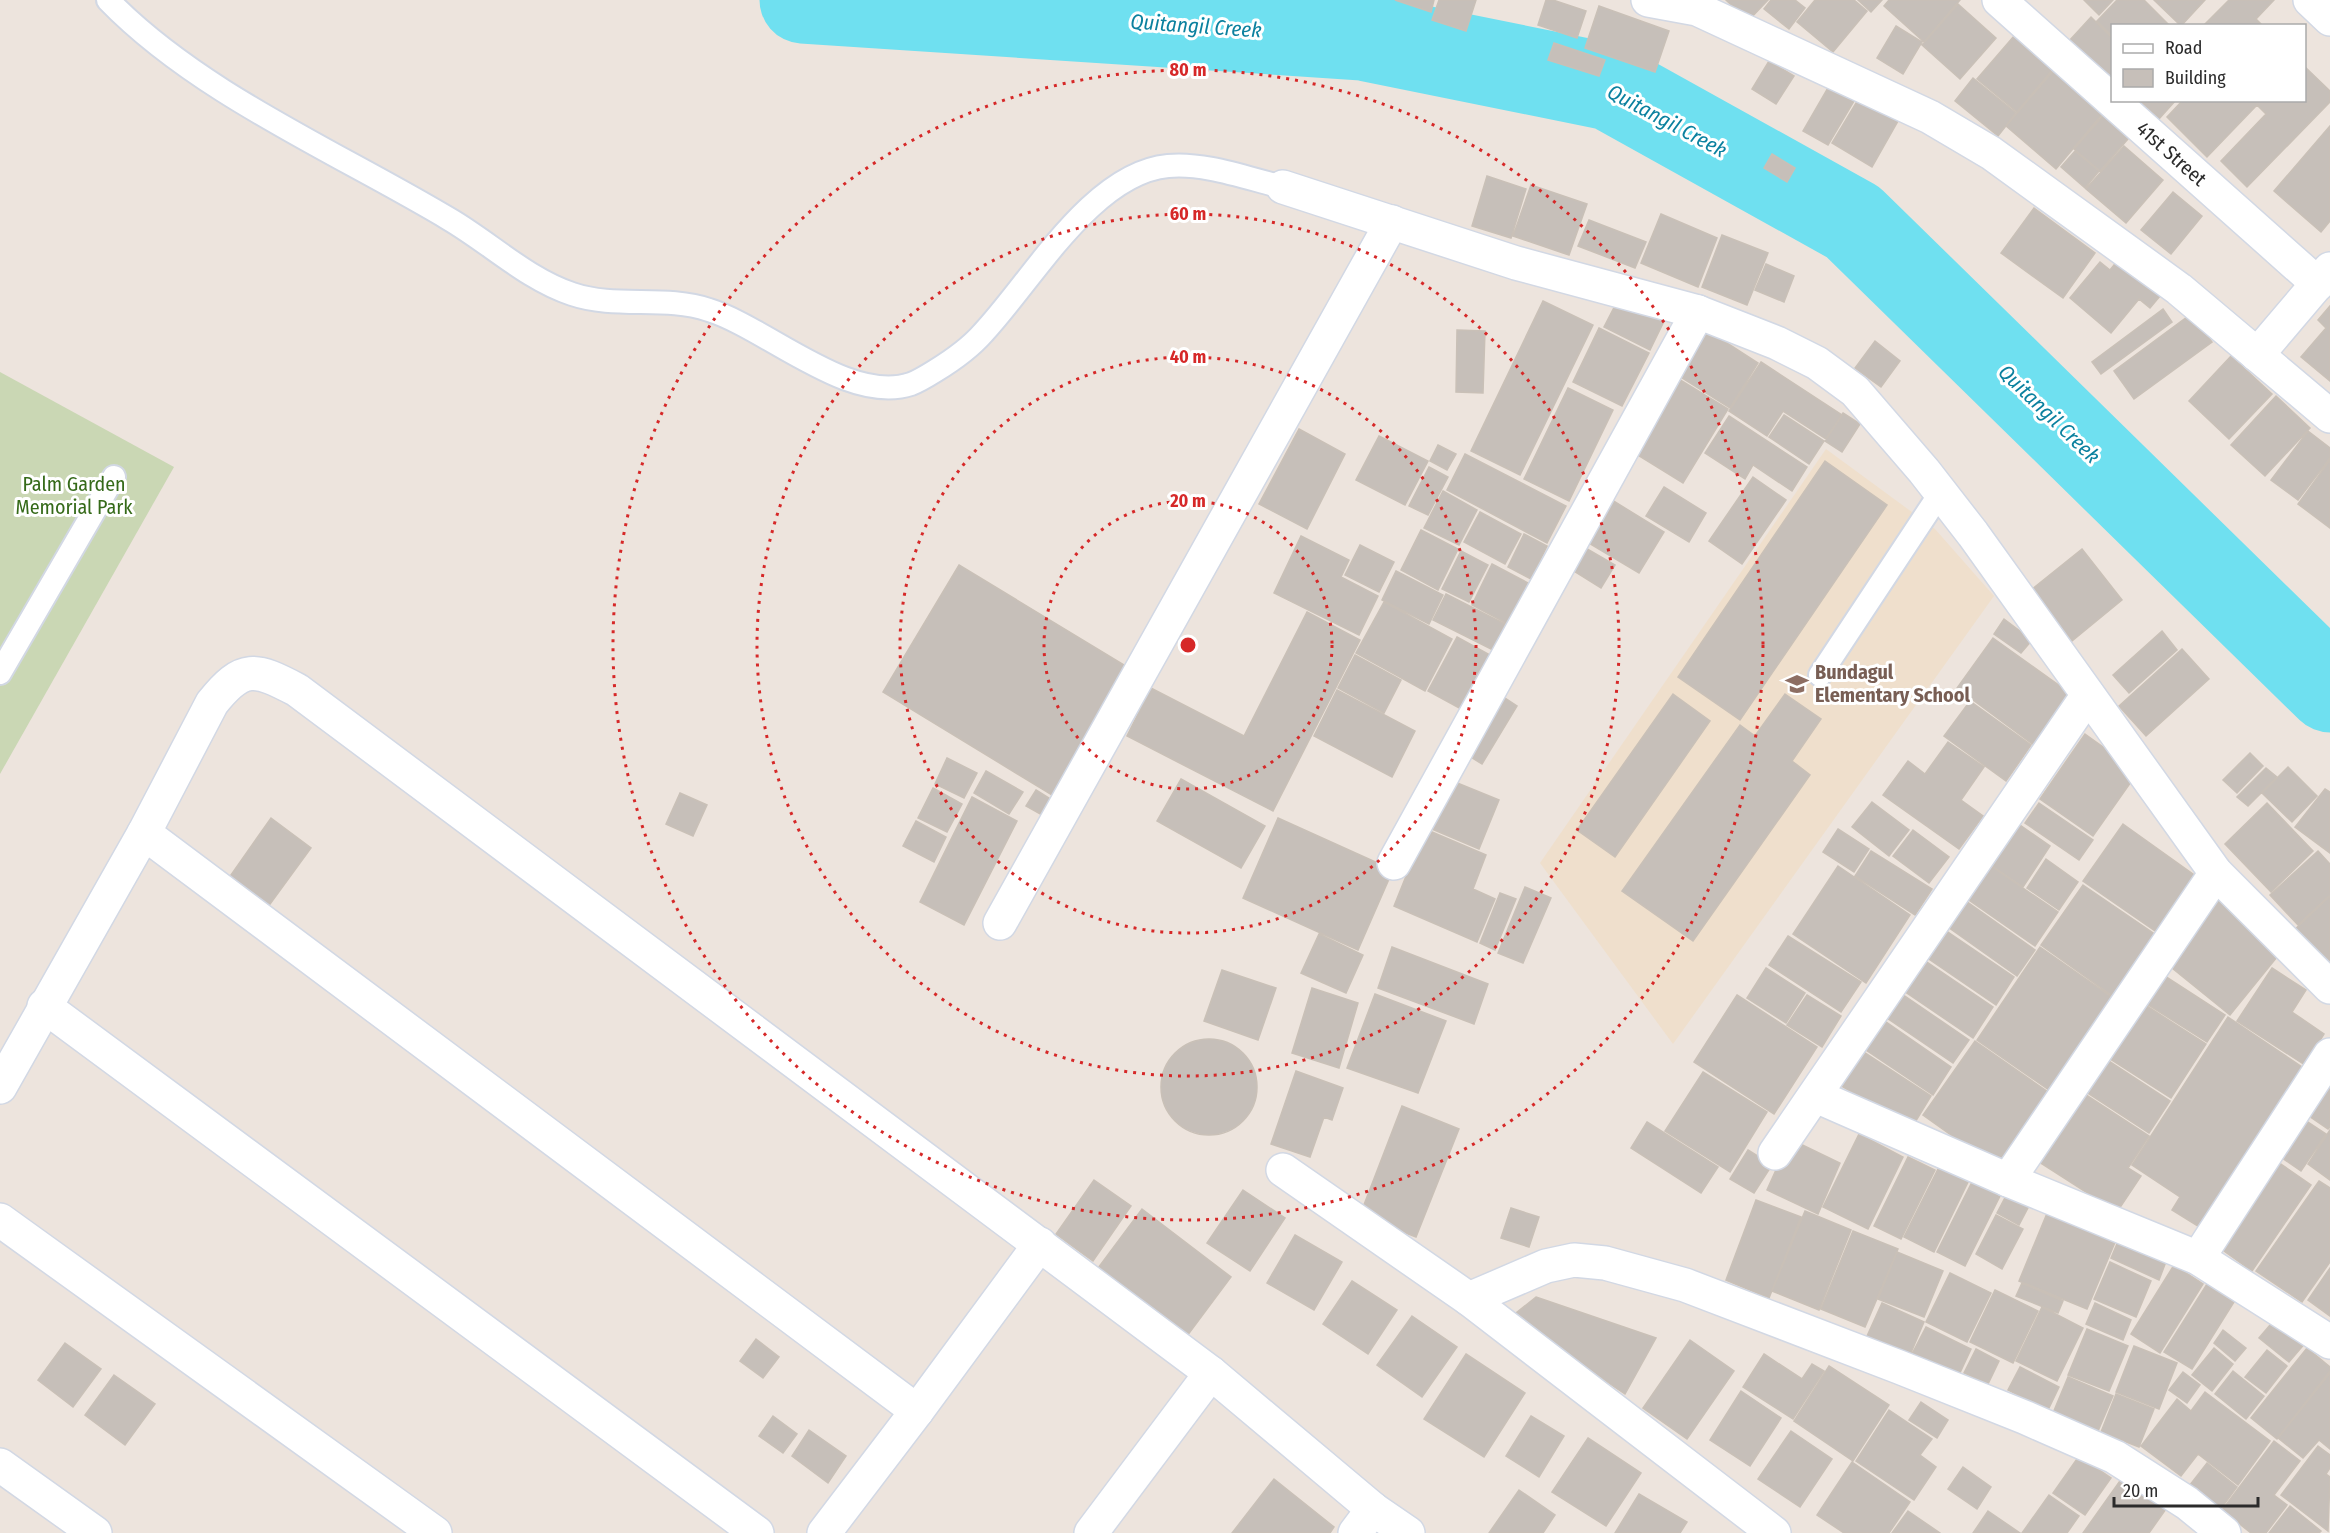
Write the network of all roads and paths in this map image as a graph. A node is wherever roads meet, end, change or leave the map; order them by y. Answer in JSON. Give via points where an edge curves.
{"nodes":[{"id":1,"x":108,"y":0,"type":"edge"},
{"id":2,"x":1648,"y":0,"type":"edge"},
{"id":3,"x":1999,"y":0,"type":"edge"},
{"id":4,"x":2310,"y":0,"type":"edge"},
{"id":5,"x":1692,"y":5,"type":"edge"},
{"id":6,"x":2330,"y":19,"type":"edge"},
{"id":7,"x":2111,"y":95,"type":"edge"},
{"id":8,"x":2119,"y":102,"type":"edge"},
{"id":9,"x":1283,"y":187,"type":"joint"},
{"id":10,"x":1392,"y":222,"type":"junction"},
{"id":11,"x":2324,"y":277,"type":"edge"},
{"id":12,"x":1698,"y":312,"type":"junction"},
{"id":13,"x":2257,"y":355,"type":"junction"},
{"id":14,"x":2330,"y":416,"type":"edge"},
{"id":15,"x":114,"y":477,"type":"dead end"},
{"id":16,"x":1941,"y":492,"type":"junction"},
{"id":17,"x":0,"y":673,"type":"edge"},
{"id":18,"x":1820,"y":675,"type":"dead end"},
{"id":19,"x":2088,"y":694,"type":"junction"},
{"id":20,"x":144,"y":833,"type":"junction"},
{"id":21,"x":1394,"y":863,"type":"dead end"},
{"id":22,"x":2216,"y":873,"type":"junction"},
{"id":23,"x":1000,"y":924,"type":"dead end"},
{"id":24,"x":2330,"y":987,"type":"edge"},
{"id":25,"x":44,"y":1006,"type":"junction"},
{"id":26,"x":2330,"y":1055,"type":"edge"},
{"id":27,"x":0,"y":1087,"type":"edge"},
{"id":28,"x":1816,"y":1096,"type":"junction"},
{"id":29,"x":1775,"y":1154,"type":"dead end"},
{"id":30,"x":1283,"y":1170,"type":"dead end"},
{"id":31,"x":2008,"y":1180,"type":"junction"},
{"id":32,"x":0,"y":1220,"type":"edge"},
{"id":33,"x":1040,"y":1244,"type":"junction"},
{"id":34,"x":2198,"y":1258,"type":"junction"},
{"id":35,"x":1469,"y":1299,"type":"junction"},
{"id":36,"x":2330,"y":1342,"type":"edge"},
{"id":37,"x":1211,"y":1373,"type":"junction"},
{"id":38,"x":917,"y":1412,"type":"junction"},
{"id":39,"x":0,"y":1465,"type":"edge"},
{"id":40,"x":1364,"y":1521,"type":"edge"},
{"id":41,"x":95,"y":1533,"type":"edge"},
{"id":42,"x":435,"y":1533,"type":"edge"},
{"id":43,"x":757,"y":1533,"type":"edge"},
{"id":44,"x":824,"y":1533,"type":"edge"},
{"id":45,"x":1090,"y":1533,"type":"edge"},
{"id":46,"x":1408,"y":1533,"type":"edge"},
{"id":47,"x":1774,"y":1533,"type":"edge"},
{"id":48,"x":2224,"y":1533,"type":"edge"}],
"edges":[{"from":1,"to":9,"type":"lane","via":[[178,58],[231,95],[452,220],[547,283],[574,295],[603,300],[678,303],[711,310],[841,377],[872,387],[895,388],[915,383],[958,357],[984,333],[1077,221],[1111,189],[1141,172],[1168,166],[1201,168]]},
{"from":2,"to":5,"type":"street"},
{"from":3,"to":7,"type":"street","name":"41st Street"},
{"from":4,"to":6,"type":"street"},
{"from":5,"to":13,"type":"street","via":[[1930,117],[1991,153],[2179,289]]},
{"from":8,"to":11,"type":"street","name":"41st Street"},
{"from":9,"to":10,"type":"street"},
{"from":10,"to":12,"type":"street","via":[[1516,263]]},
{"from":10,"to":23,"type":"street"},
{"from":11,"to":13,"type":"street"},
{"from":12,"to":16,"type":"street","via":[[1817,363],[1855,391]]},
{"from":12,"to":21,"type":"street"},
{"from":13,"to":14,"type":"street"},
{"from":15,"to":17,"type":"lane"},
{"from":16,"to":18,"type":"lane"},
{"from":16,"to":19,"type":"street"},
{"from":19,"to":22,"type":"street"},
{"from":19,"to":28,"type":"street"},
{"from":20,"to":25,"type":"street"},
{"from":20,"to":33,"type":"street","via":[[212,703],[226,685],[243,674],[269,675],[297,690]]},
{"from":20,"to":38,"type":"street"},
{"from":22,"to":24,"type":"street"},
{"from":22,"to":31,"type":"street"},
{"from":25,"to":27,"type":"street"},
{"from":25,"to":43,"type":"street"},
{"from":26,"to":34,"type":"street"},
{"from":28,"to":29,"type":"street"},
{"from":28,"to":31,"type":"street"},
{"from":30,"to":35,"type":"street"},
{"from":31,"to":34,"type":"street"},
{"from":32,"to":42,"type":"street"},
{"from":33,"to":37,"type":"street"},
{"from":33,"to":38,"type":"street"},
{"from":34,"to":36,"type":"street"},
{"from":35,"to":47,"type":"street"},
{"from":35,"to":48,"type":"street","via":[[1546,1266],[1574,1260],[1605,1263],[1684,1285],[1899,1367],[2115,1457],[2187,1503]]},
{"from":37,"to":40,"type":"street"},
{"from":37,"to":45,"type":"street"},
{"from":38,"to":44,"type":"street"},
{"from":39,"to":41,"type":"street"},
{"from":40,"to":46,"type":"street"}]}
